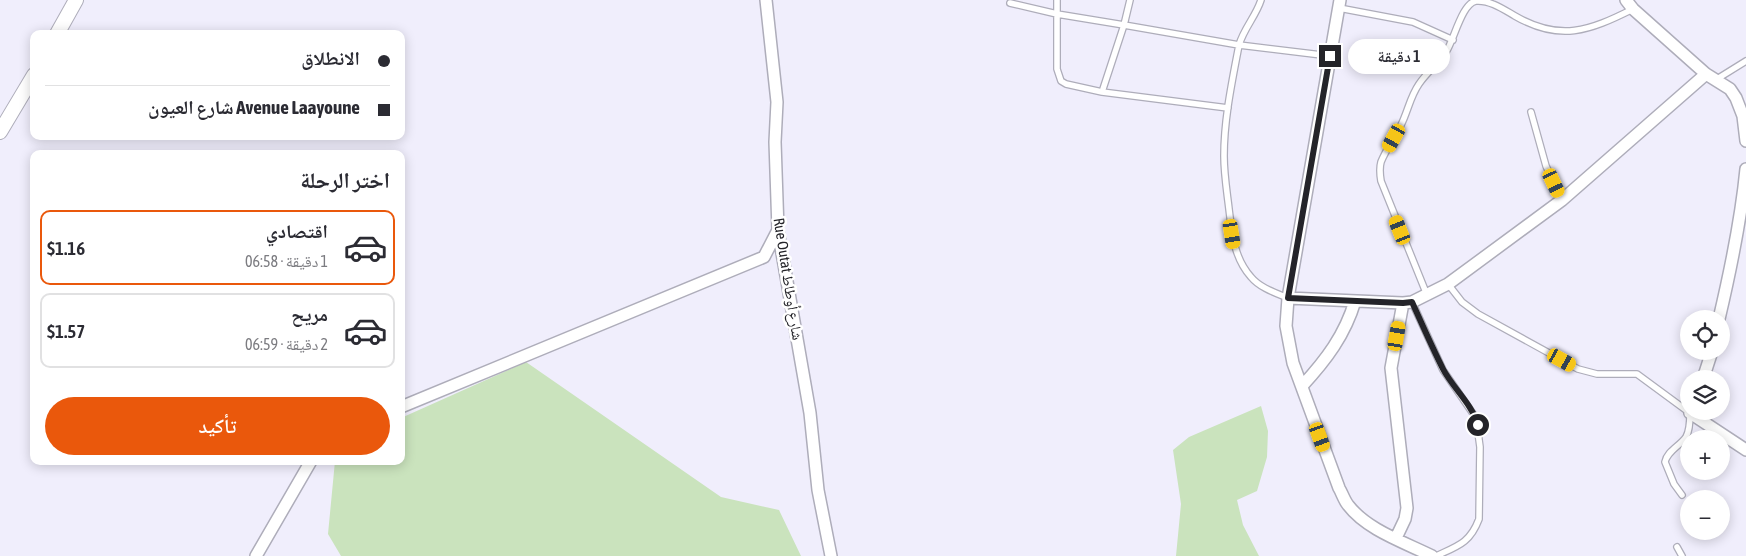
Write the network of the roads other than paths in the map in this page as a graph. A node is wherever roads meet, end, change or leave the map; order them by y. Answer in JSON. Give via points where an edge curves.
{"nodes":[{"id":1,"x":76,"y":0,"type":"edge"},
{"id":2,"x":766,"y":0,"type":"edge"},
{"id":3,"x":1057,"y":0,"type":"edge"},
{"id":4,"x":1130,"y":0,"type":"edge"},
{"id":5,"x":1261,"y":0,"type":"edge"},
{"id":6,"x":1010,"y":3,"type":"dead end"},
{"id":7,"x":1340,"y":4,"type":"edge"},
{"id":8,"x":1630,"y":5,"type":"edge"},
{"id":9,"x":1057,"y":14,"type":"junction"},
{"id":10,"x":1124,"y":26,"type":"junction"},
{"id":11,"x":59,"y":30,"type":"edge"},
{"id":12,"x":1454,"y":40,"type":"junction"},
{"id":13,"x":1238,"y":45,"type":"junction"},
{"id":14,"x":1330,"y":56,"type":"junction"},
{"id":15,"x":1746,"y":61,"type":"edge"},
{"id":16,"x":1712,"y":76,"type":"junction"},
{"id":17,"x":30,"y":82,"type":"edge"},
{"id":18,"x":1102,"y":92,"type":"junction"},
{"id":19,"x":1228,"y":108,"type":"junction"},
{"id":20,"x":1531,"y":112,"type":"dead end"},
{"id":21,"x":0,"y":132,"type":"edge"},
{"id":22,"x":1746,"y":141,"type":"edge"},
{"id":23,"x":1746,"y":169,"type":"edge"},
{"id":24,"x":1562,"y":200,"type":"junction"},
{"id":25,"x":778,"y":230,"type":"junction"},
{"id":26,"x":1448,"y":284,"type":"junction"},
{"id":27,"x":1427,"y":295,"type":"junction"},
{"id":28,"x":1288,"y":298,"type":"junction"},
{"id":29,"x":1355,"y":301,"type":"junction"},
{"id":30,"x":1407,"y":302,"type":"junction"},
{"id":31,"x":1721,"y":310,"type":"edge"},
{"id":32,"x":1302,"y":386,"type":"junction"},
{"id":33,"x":405,"y":405,"type":"edge"},
{"id":34,"x":1680,"y":405,"type":"edge"},
{"id":35,"x":1690,"y":420,"type":"edge"},
{"id":36,"x":1702,"y":420,"type":"edge"},
{"id":37,"x":1746,"y":450,"type":"edge"},
{"id":38,"x":309,"y":465,"type":"edge"},
{"id":39,"x":1680,"y":492,"type":"edge"},
{"id":40,"x":1396,"y":538,"type":"junction"},
{"id":41,"x":1677,"y":547,"type":"dead end"},
{"id":42,"x":256,"y":556,"type":"edge"},
{"id":43,"x":830,"y":556,"type":"edge"},
{"id":44,"x":1432,"y":556,"type":"edge"},
{"id":45,"x":1436,"y":556,"type":"edge"},
{"id":46,"x":1682,"y":556,"type":"edge"}],
"edges":[{"from":1,"to":11,"type":"street"},
{"from":2,"to":25,"type":"street","name":"Rue Outat شارع أوطاط","via":[[778,102],[775,142]]},
{"from":3,"to":9,"type":"lane"},
{"from":4,"to":10,"type":"lane"},
{"from":5,"to":13,"type":"lane"},
{"from":6,"to":9,"type":"lane"},
{"from":7,"to":12,"type":"lane","via":[[1413,22]]},
{"from":7,"to":14,"type":"street"},
{"from":8,"to":12,"type":"lane","via":[[1598,26],[1551,32],[1497,6],[1474,1],[1463,14]]},
{"from":8,"to":16,"type":"street"},
{"from":9,"to":10,"type":"lane"},
{"from":9,"to":18,"type":"lane","via":[[1057,69],[1061,81]]},
{"from":10,"to":13,"type":"lane"},
{"from":10,"to":18,"type":"lane"},
{"from":12,"to":27,"type":"lane","via":[[1415,90],[1380,170],[1381,181]]},
{"from":13,"to":14,"type":"lane"},
{"from":13,"to":19,"type":"lane"},
{"from":14,"to":28,"type":"street"},
{"from":15,"to":16,"type":"lane"},
{"from":16,"to":22,"type":"street","via":[[1730,89],[1736,98],[1743,116]]},
{"from":16,"to":24,"type":"street"},
{"from":17,"to":21,"type":"street"},
{"from":18,"to":19,"type":"lane"},
{"from":19,"to":28,"type":"lane","via":[[1224,156],[1234,244],[1240,262],[1252,279]]},
{"from":20,"to":24,"type":"lane","via":[[1546,166]]},
{"from":23,"to":31,"type":"street","via":[[1742,210]]},
{"from":24,"to":26,"type":"street"},
{"from":25,"to":33,"type":"street","via":[[764,257]]},
{"from":25,"to":43,"type":"street","name":"Rue Outat شارع أوطاط","via":[[810,413],[818,490]]},
{"from":26,"to":27,"type":"street"},
{"from":26,"to":34,"type":"lane","via":[[1462,302],[1478,314],[1578,369],[1597,374],[1637,374]]},
{"from":27,"to":30,"type":"street"},
{"from":28,"to":29,"type":"street"},
{"from":28,"to":32,"type":"street","via":[[1286,326],[1293,363]]},
{"from":29,"to":30,"type":"street"},
{"from":29,"to":32,"type":"street","via":[[1351,318],[1336,344]]},
{"from":30,"to":40,"type":"street","via":[[1391,368],[1407,508]]},
{"from":30,"to":45,"type":"lane","via":[[1443,370],[1476,418],[1480,447],[1477,525],[1468,540]]},
{"from":32,"to":40,"type":"street","via":[[1348,505],[1362,518]]},
{"from":35,"to":39,"type":"lane","via":[[1686,437],[1665,462]]},
{"from":36,"to":37,"type":"street"},
{"from":38,"to":42,"type":"street"},
{"from":40,"to":44,"type":"street"},
{"from":41,"to":46,"type":"lane"}]}
